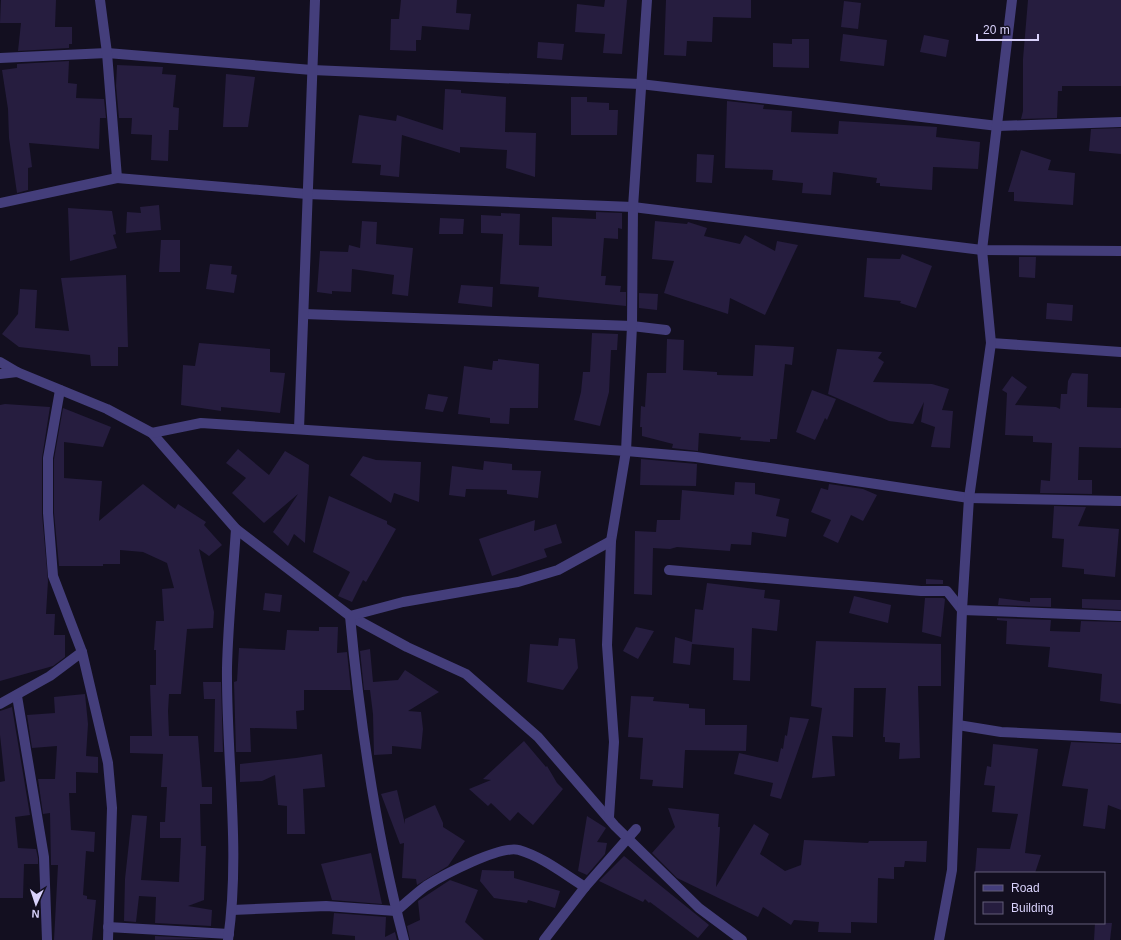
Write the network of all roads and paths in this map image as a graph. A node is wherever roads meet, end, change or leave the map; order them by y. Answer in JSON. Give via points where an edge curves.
{"nodes":[{"id":1,"x":100,"y":0,"type":"edge"},
{"id":2,"x":315,"y":0,"type":"edge"},
{"id":3,"x":647,"y":0,"type":"edge"},
{"id":4,"x":1012,"y":0,"type":"edge"},
{"id":5,"x":107,"y":52,"type":"junction"},
{"id":6,"x":0,"y":58,"type":"edge"},
{"id":7,"x":312,"y":70,"type":"junction"},
{"id":8,"x":640,"y":84,"type":"junction"},
{"id":9,"x":1121,"y":122,"type":"edge"},
{"id":10,"x":998,"y":126,"type":"junction"},
{"id":11,"x":117,"y":178,"type":"junction"},
{"id":12,"x":307,"y":194,"type":"junction"},
{"id":13,"x":0,"y":203,"type":"edge"},
{"id":14,"x":633,"y":207,"type":"junction"},
{"id":15,"x":982,"y":250,"type":"junction"},
{"id":16,"x":1121,"y":251,"type":"edge"},
{"id":17,"x":304,"y":314,"type":"junction"},
{"id":18,"x":632,"y":326,"type":"junction"},
{"id":19,"x":666,"y":330,"type":"dead end"},
{"id":20,"x":991,"y":343,"type":"junction"},
{"id":21,"x":1121,"y":352,"type":"edge"},
{"id":22,"x":0,"y":362,"type":"edge"},
{"id":23,"x":17,"y":372,"type":"junction"},
{"id":24,"x":0,"y":374,"type":"edge"},
{"id":25,"x":60,"y":390,"type":"junction"},
{"id":26,"x":299,"y":429,"type":"junction"},
{"id":27,"x":152,"y":433,"type":"junction"},
{"id":28,"x":626,"y":451,"type":"junction"},
{"id":29,"x":969,"y":498,"type":"junction"},
{"id":30,"x":1121,"y":501,"type":"edge"},
{"id":31,"x":236,"y":529,"type":"junction"},
{"id":32,"x":611,"y":542,"type":"junction"},
{"id":33,"x":669,"y":570,"type":"dead end"},
{"id":34,"x":962,"y":610,"type":"junction"},
{"id":35,"x":350,"y":616,"type":"junction"},
{"id":36,"x":1121,"y":616,"type":"edge"},
{"id":37,"x":82,"y":652,"type":"junction"},
{"id":38,"x":17,"y":696,"type":"junction"},
{"id":39,"x":0,"y":704,"type":"edge"},
{"id":40,"x":958,"y":725,"type":"junction"},
{"id":41,"x":1121,"y":738,"type":"edge"},
{"id":42,"x":608,"y":817,"type":"junction"},
{"id":43,"x":636,"y":830,"type":"dead end"},
{"id":44,"x":585,"y":887,"type":"junction"},
{"id":45,"x":232,"y":910,"type":"junction"},
{"id":46,"x":396,"y":911,"type":"junction"},
{"id":47,"x":108,"y":927,"type":"junction"},
{"id":48,"x":228,"y":937,"type":"edge"},
{"id":49,"x":47,"y":940,"type":"edge"},
{"id":50,"x":108,"y":940,"type":"edge"},
{"id":51,"x":404,"y":940,"type":"edge"},
{"id":52,"x":544,"y":940,"type":"edge"},
{"id":53,"x":742,"y":940,"type":"edge"},
{"id":54,"x":939,"y":940,"type":"edge"}],
"edges":[{"from":1,"to":5,"type":"street"},
{"from":2,"to":7,"type":"street"},
{"from":3,"to":8,"type":"street"},
{"from":4,"to":10,"type":"street"},
{"from":5,"to":6,"type":"street"},
{"from":5,"to":7,"type":"street"},
{"from":5,"to":11,"type":"street"},
{"from":7,"to":8,"type":"street"},
{"from":7,"to":12,"type":"street"},
{"from":8,"to":10,"type":"street"},
{"from":8,"to":14,"type":"street"},
{"from":9,"to":10,"type":"street"},
{"from":10,"to":15,"type":"street"},
{"from":11,"to":12,"type":"street"},
{"from":11,"to":13,"type":"street"},
{"from":12,"to":14,"type":"street"},
{"from":12,"to":17,"type":"street"},
{"from":14,"to":15,"type":"street"},
{"from":14,"to":18,"type":"street"},
{"from":15,"to":16,"type":"street"},
{"from":15,"to":20,"type":"street"},
{"from":17,"to":18,"type":"street"},
{"from":17,"to":26,"type":"street"},
{"from":18,"to":19,"type":"street"},
{"from":18,"to":28,"type":"street"},
{"from":20,"to":21,"type":"street"},
{"from":20,"to":29,"type":"street"},
{"from":22,"to":23,"type":"street"},
{"from":23,"to":24,"type":"street"},
{"from":23,"to":25,"type":"street"},
{"from":25,"to":27,"type":"street","via":[[107,409]]},
{"from":25,"to":37,"type":"street","via":[[48,458],[48,513],[53,576]]},
{"from":26,"to":27,"type":"street","via":[[200,423]]},
{"from":26,"to":28,"type":"street"},
{"from":27,"to":31,"type":"street"},
{"from":28,"to":29,"type":"street","via":[[696,457]]},
{"from":28,"to":32,"type":"street"},
{"from":29,"to":30,"type":"street"},
{"from":29,"to":34,"type":"street"},
{"from":31,"to":35,"type":"street"},
{"from":31,"to":45,"type":"street","via":[[227,668]]},
{"from":32,"to":35,"type":"street","via":[[558,570],[518,582],[403,602]]},
{"from":32,"to":42,"type":"street","via":[[607,645],[614,742]]},
{"from":33,"to":34,"type":"street","via":[[947,591]]},
{"from":34,"to":36,"type":"street"},
{"from":34,"to":40,"type":"street"},
{"from":35,"to":42,"type":"street","via":[[407,647],[466,674],[538,737]]},
{"from":35,"to":46,"type":"street","via":[[358,701]]},
{"from":37,"to":38,"type":"street"},
{"from":37,"to":47,"type":"street","via":[[108,763],[112,808]]},
{"from":38,"to":39,"type":"street"},
{"from":38,"to":49,"type":"street","via":[[44,857]]},
{"from":40,"to":41,"type":"street","via":[[1001,732]]},
{"from":40,"to":54,"type":"street","via":[[952,870]]},
{"from":42,"to":53,"type":"street","via":[[699,908]]},
{"from":43,"to":44,"type":"street"},
{"from":44,"to":46,"type":"street","via":[[539,858],[517,849],[492,854],[462,867],[426,886]]},
{"from":44,"to":52,"type":"street"},
{"from":45,"to":46,"type":"street","via":[[326,906]]},
{"from":45,"to":48,"type":"street"},
{"from":46,"to":51,"type":"street"},
{"from":47,"to":48,"type":"street"},
{"from":47,"to":50,"type":"street"}]}
